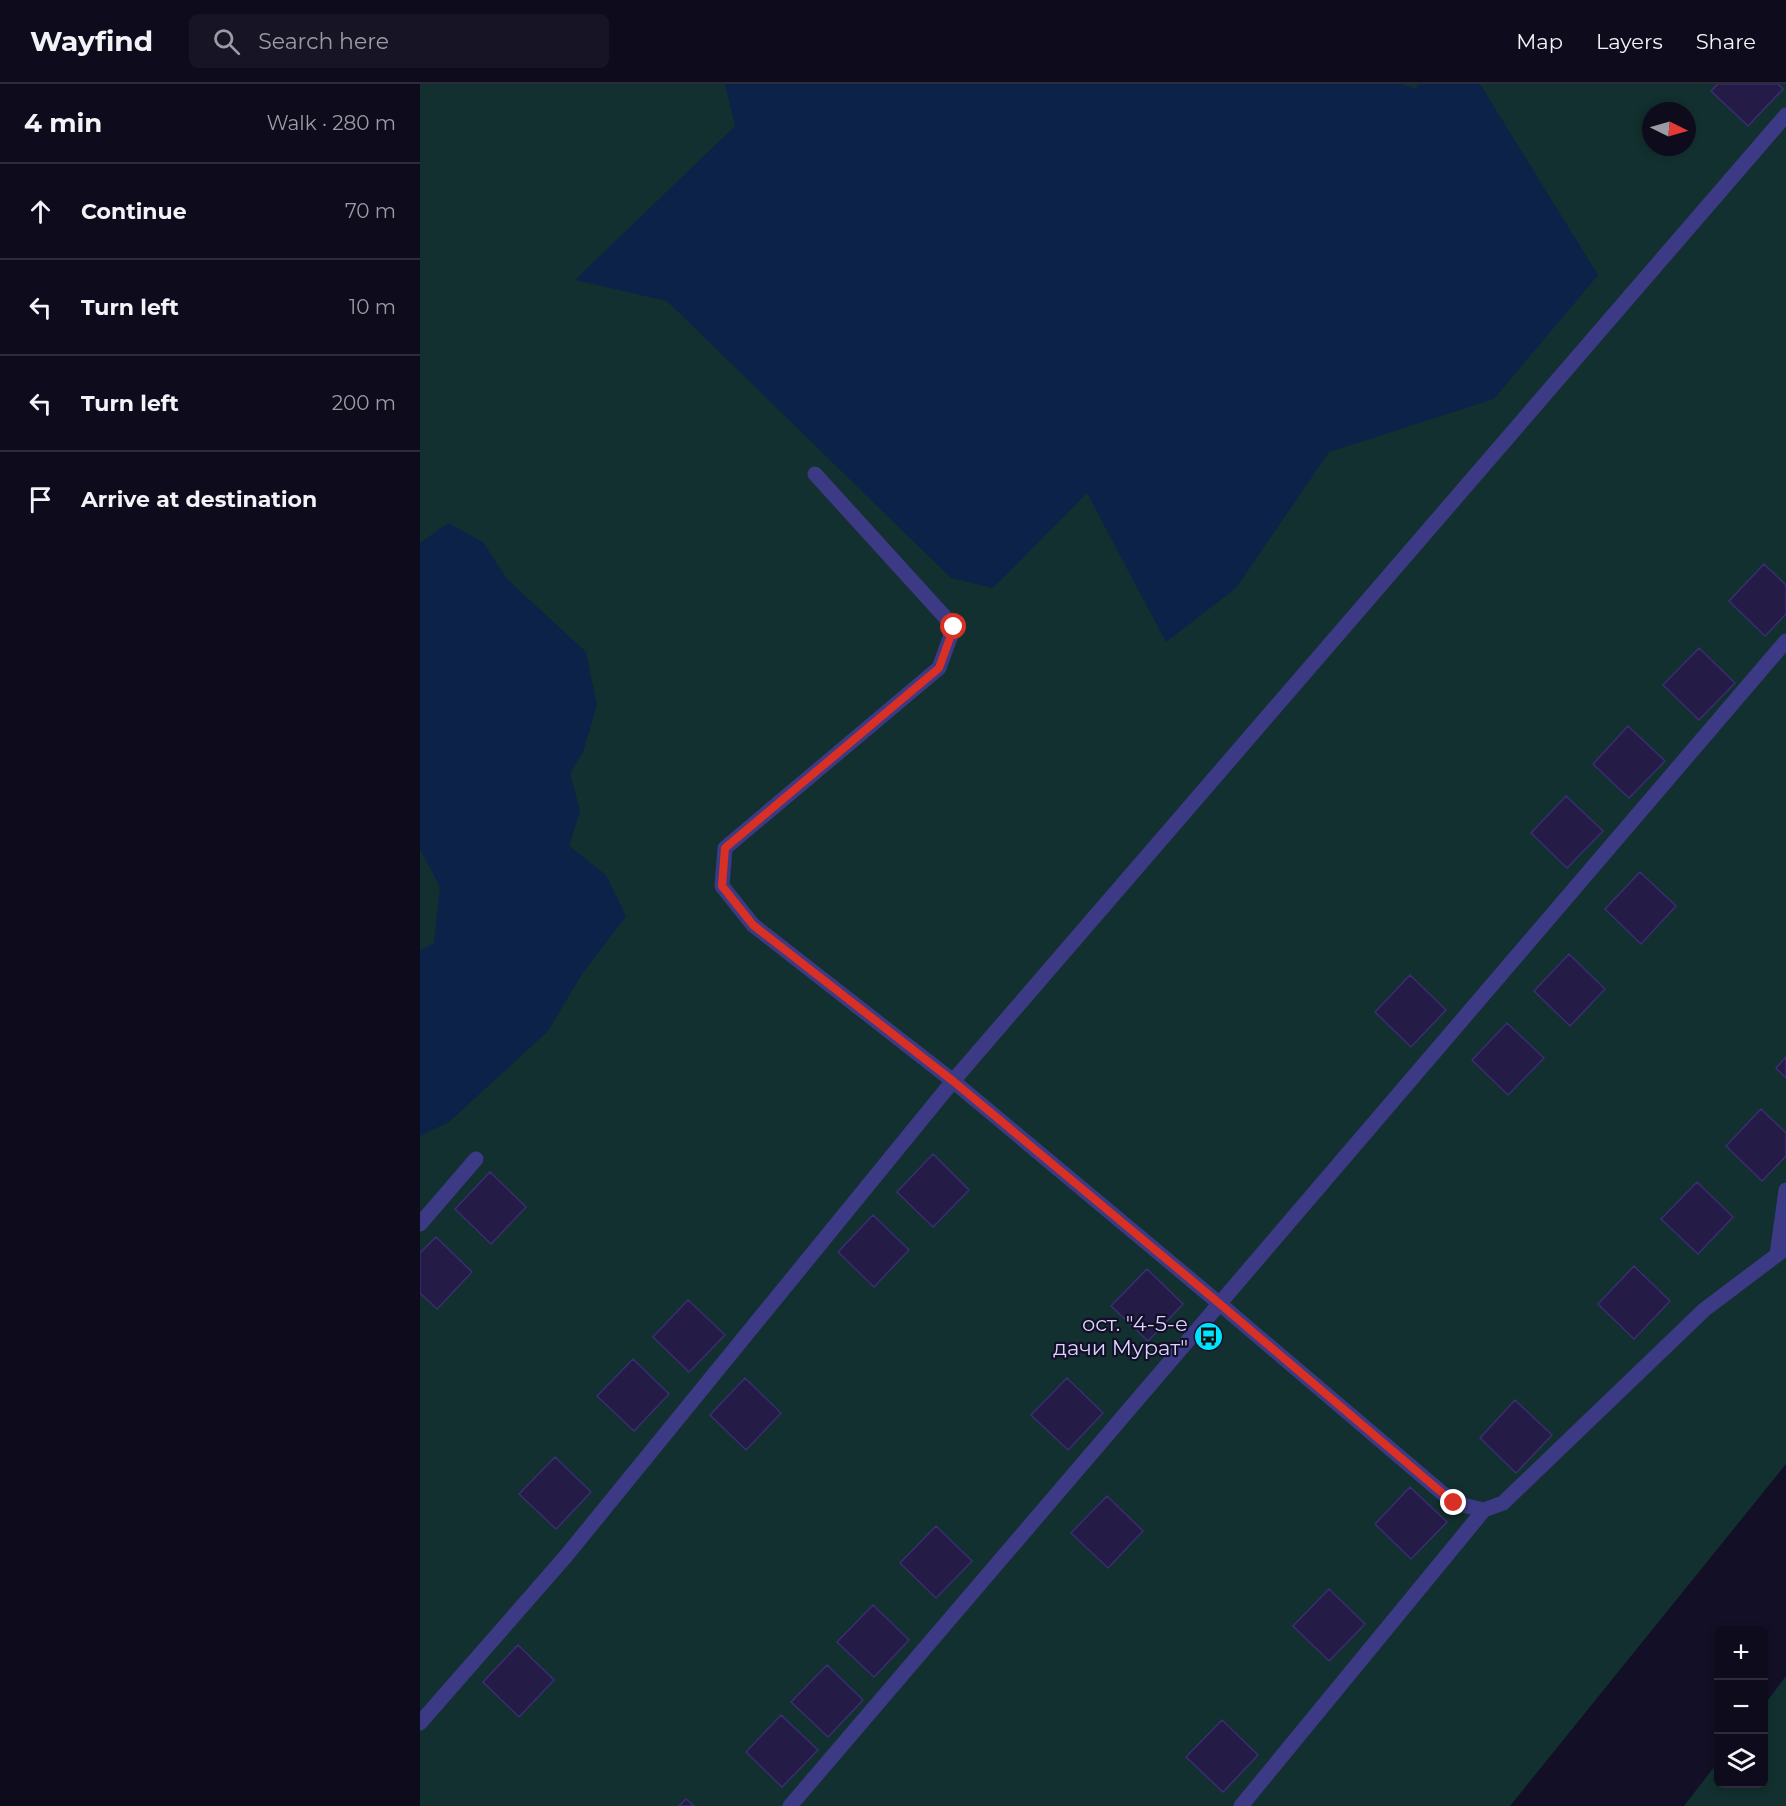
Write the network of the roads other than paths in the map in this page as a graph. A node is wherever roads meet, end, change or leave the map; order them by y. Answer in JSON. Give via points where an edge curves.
{"nodes":[{"id":1,"x":1786,"y":115,"type":"edge"},
{"id":2,"x":815,"y":474,"type":"dead end"},
{"id":3,"x":1786,"y":641,"type":"edge"},
{"id":4,"x":953,"y":1081,"type":"junction"},
{"id":5,"x":476,"y":1159,"type":"dead end"},
{"id":6,"x":1786,"y":1190,"type":"edge"},
{"id":7,"x":420,"y":1224,"type":"edge"},
{"id":8,"x":1782,"y":1252,"type":"edge"},
{"id":9,"x":1220,"y":1304,"type":"junction"},
{"id":10,"x":1484,"y":1510,"type":"junction"},
{"id":11,"x":420,"y":1723,"type":"edge"},
{"id":12,"x":790,"y":1806,"type":"edge"},
{"id":13,"x":1240,"y":1806,"type":"edge"}],
"edges":[{"from":1,"to":4,"type":"street"},
{"from":2,"to":4,"type":"street","via":[[954,627],[939,668],[725,848],[722,886],[753,925]]},
{"from":3,"to":9,"type":"street"},
{"from":4,"to":9,"type":"street"},
{"from":4,"to":11,"type":"street","via":[[566,1556]]},
{"from":5,"to":7,"type":"street"},
{"from":6,"to":8,"type":"street"},
{"from":8,"to":10,"type":"street","via":[[1704,1310],[1503,1503]]},
{"from":9,"to":10,"type":"street","via":[[1454,1503]]},
{"from":9,"to":12,"type":"street"},
{"from":10,"to":13,"type":"street"}]}
